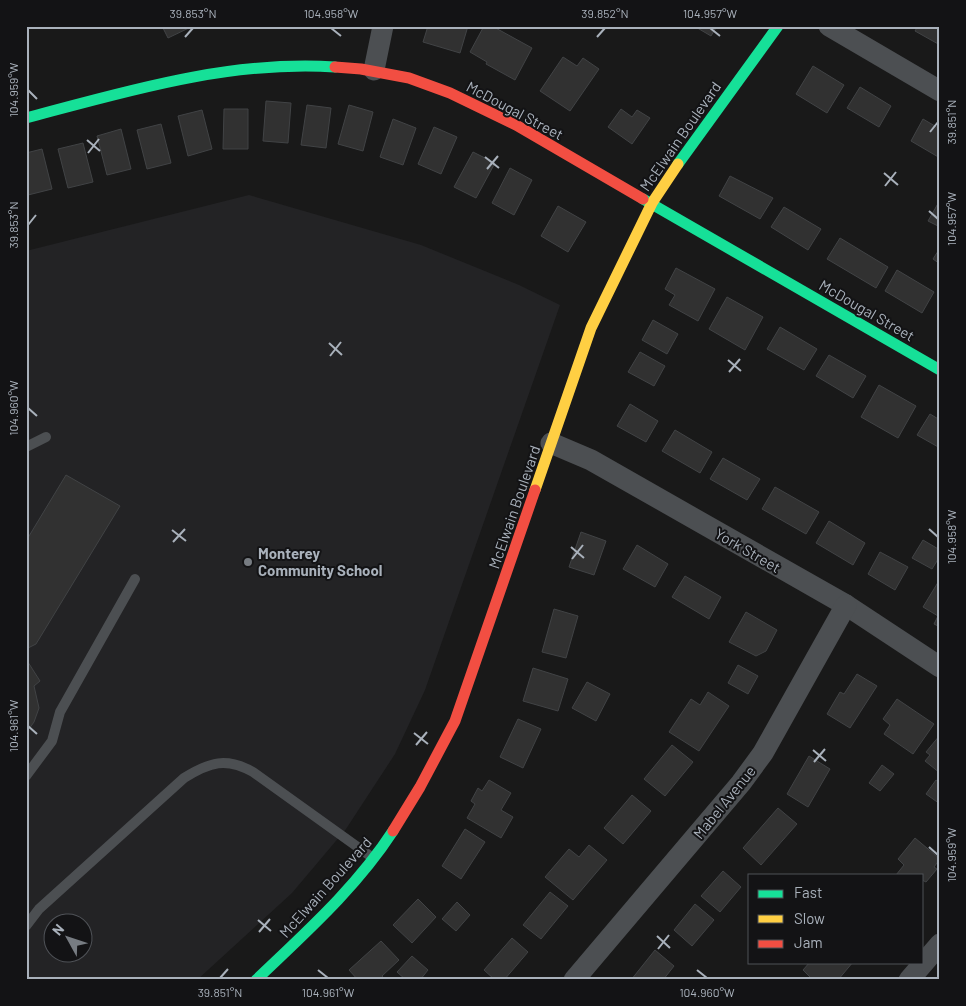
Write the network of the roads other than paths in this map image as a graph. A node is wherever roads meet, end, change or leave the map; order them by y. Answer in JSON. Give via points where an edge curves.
{"nodes":[{"id":1,"x":383,"y":26,"type":"edge"},
{"id":2,"x":778,"y":26,"type":"edge"},
{"id":3,"x":829,"y":26,"type":"edge"},
{"id":4,"x":374,"y":70,"type":"junction"},
{"id":5,"x":940,"y":91,"type":"edge"},
{"id":6,"x":26,"y":118,"type":"edge"},
{"id":7,"x":652,"y":203,"type":"junction"},
{"id":8,"x":940,"y":370,"type":"edge"},
{"id":9,"x":46,"y":437,"type":"dead end"},
{"id":10,"x":551,"y":442,"type":"junction"},
{"id":11,"x":26,"y":447,"type":"edge"},
{"id":12,"x":135,"y":579,"type":"dead end"},
{"id":13,"x":846,"y":605,"type":"junction"},
{"id":14,"x":940,"y":667,"type":"edge"},
{"id":15,"x":26,"y":776,"type":"edge"},
{"id":16,"x":374,"y":859,"type":"junction"},
{"id":17,"x":26,"y":926,"type":"edge"},
{"id":18,"x":940,"y":944,"type":"edge"},
{"id":19,"x":924,"y":963,"type":"edge"},
{"id":20,"x":923,"y":964,"type":"edge"},
{"id":21,"x":256,"y":980,"type":"edge"},
{"id":22,"x":574,"y":980,"type":"edge"},
{"id":23,"x":909,"y":980,"type":"edge"}],
"edges":[{"from":1,"to":4,"type":"street"},
{"from":2,"to":7,"type":"street","name":"McElwain Boulevard","via":[[696,136]]},
{"from":3,"to":5,"type":"street"},
{"from":4,"to":6,"type":"street","name":"McDougal Street","via":[[315,66],[245,68],[117,94]]},
{"from":4,"to":7,"type":"street","name":"McDougal Street","via":[[450,93],[516,125]]},
{"from":7,"to":8,"type":"street","name":"McDougal Street"},
{"from":7,"to":10,"type":"street","name":"McElwain Boulevard","via":[[591,328]]},
{"from":9,"to":11,"type":"lane"},
{"from":10,"to":13,"type":"street","name":"York Street","via":[[591,460]]},
{"from":10,"to":16,"type":"street","name":"McElwain Boulevard","via":[[455,721],[426,778]]},
{"from":12,"to":15,"type":"lane","via":[[60,712],[52,741]]},
{"from":13,"to":14,"type":"street","name":"York Street"},
{"from":13,"to":22,"type":"street","name":"Mabel Avenue","via":[[763,753]]},
{"from":16,"to":17,"type":"lane","via":[[253,772],[239,764],[220,762],[207,765],[184,778],[39,909]]},
{"from":16,"to":21,"type":"street","name":"McElwain Boulevard","via":[[310,929]]},
{"from":18,"to":19,"type":"street"},
{"from":20,"to":23,"type":"street"}]}
